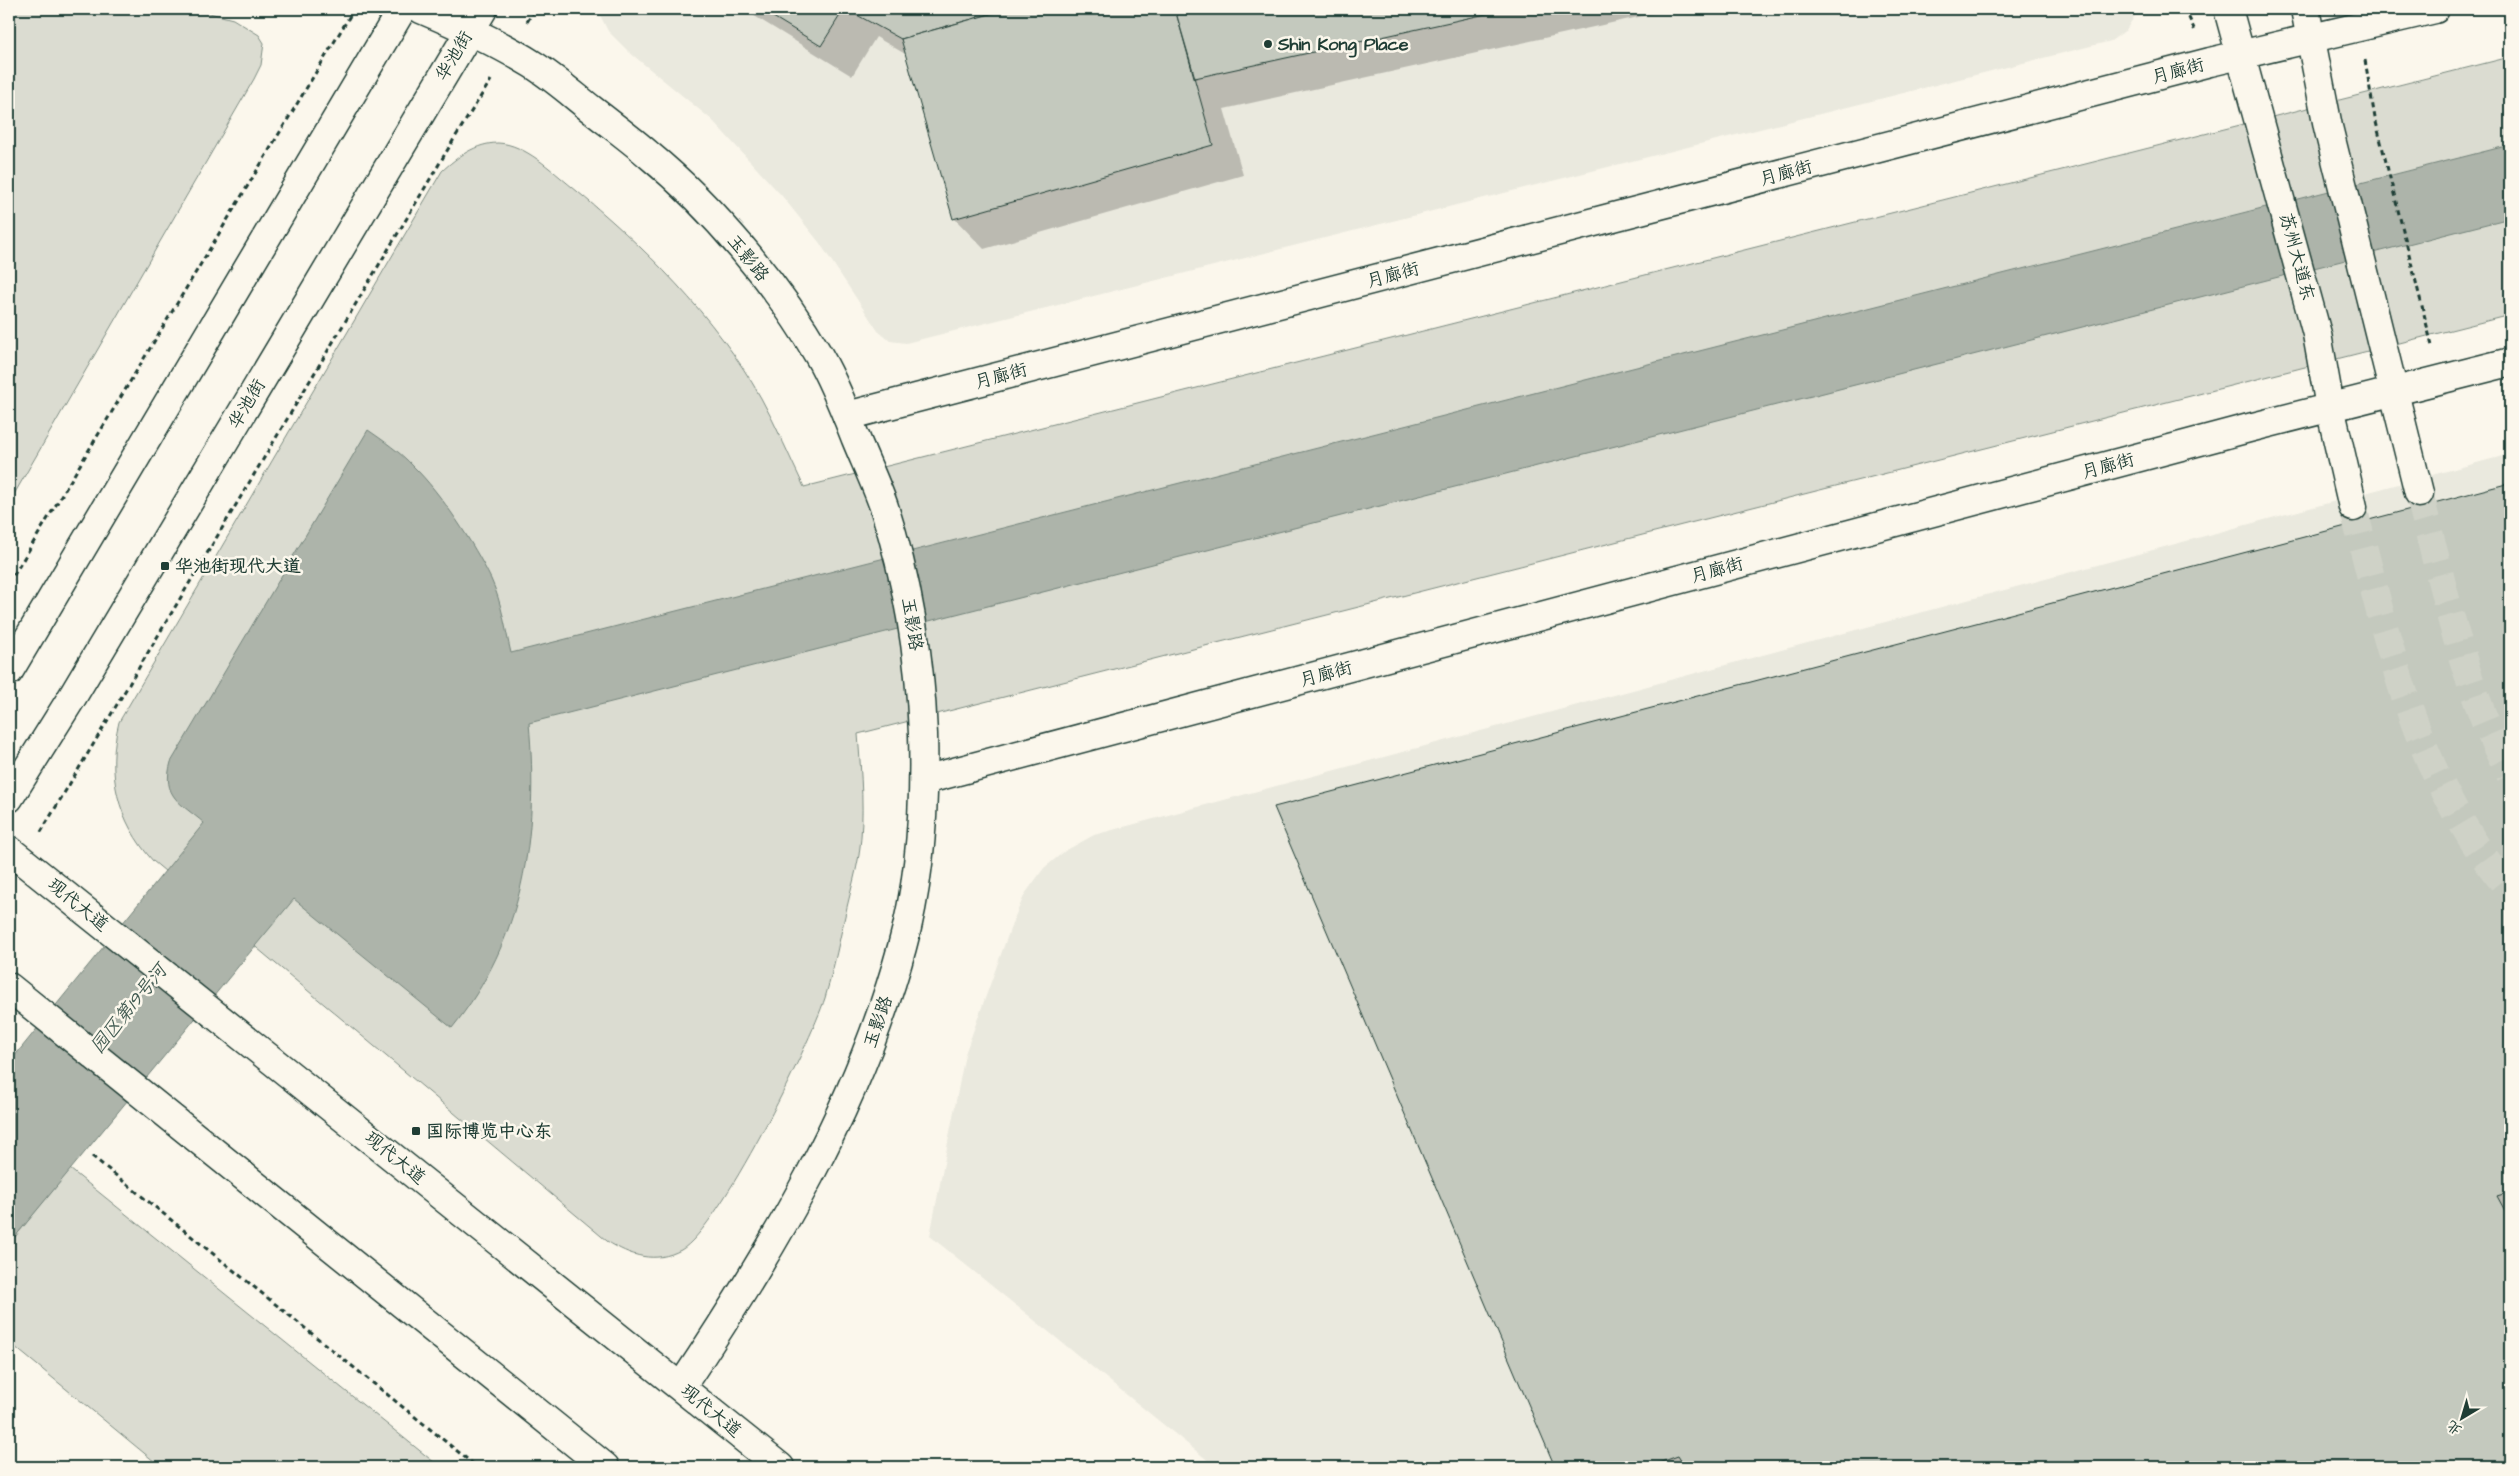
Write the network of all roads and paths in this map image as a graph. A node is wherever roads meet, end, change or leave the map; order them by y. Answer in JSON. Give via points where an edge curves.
{"nodes":[{"id":1,"x":354,"y":9,"type":"edge"},
{"id":2,"x":402,"y":9,"type":"edge"},
{"id":3,"x":421,"y":9,"type":"edge"},
{"id":4,"x":535,"y":9,"type":"edge"},
{"id":5,"x":2228,"y":9,"type":"edge"},
{"id":6,"x":2305,"y":9,"type":"edge"},
{"id":7,"x":2435,"y":9,"type":"edge"},
{"id":8,"x":476,"y":19,"type":"edge"},
{"id":9,"x":2359,"y":28,"type":"junction"},
{"id":10,"x":2311,"y":39,"type":"junction"},
{"id":11,"x":510,"y":50,"type":"junction"},
{"id":12,"x":2241,"y":56,"type":"junction"},
{"id":13,"x":2510,"y":297,"type":"edge"},
{"id":14,"x":2424,"y":318,"type":"dead end"},
{"id":15,"x":2506,"y":329,"type":"dead end"},
{"id":16,"x":2510,"y":362,"type":"edge"},
{"id":17,"x":2393,"y":393,"type":"junction"},
{"id":18,"x":2330,"y":407,"type":"junction"},
{"id":19,"x":847,"y":416,"type":"junction"},
{"id":20,"x":2419,"y":493,"type":"tunnel mouth"},
{"id":21,"x":2353,"y":507,"type":"tunnel mouth"},
{"id":22,"x":9,"y":583,"type":"edge"},
{"id":23,"x":9,"y":671,"type":"edge"},
{"id":24,"x":924,"y":780,"type":"junction"},
{"id":25,"x":9,"y":798,"type":"edge"},
{"id":26,"x":16,"y":856,"type":"edge"},
{"id":27,"x":9,"y":987,"type":"edge"},
{"id":28,"x":92,"y":1156,"type":"dead end"},
{"id":29,"x":681,"y":1387,"type":"junction"},
{"id":30,"x":477,"y":1467,"type":"edge"},
{"id":31,"x":605,"y":1467,"type":"edge"},
{"id":32,"x":780,"y":1467,"type":"edge"}],
"edges":[{"from":1,"to":22,"type":"path"},
{"from":2,"to":23,"type":"street"},
{"from":3,"to":8,"type":"street","name":"玉影路"},
{"from":4,"to":11,"type":"path"},
{"from":5,"to":12,"type":"street","name":"苏州大道东"},
{"from":6,"to":10,"type":"street"},
{"from":7,"to":9,"type":"street","name":"月廊街"},
{"from":8,"to":11,"type":"street","name":"玉影路"},
{"from":8,"to":25,"type":"street","name":"华池街"},
{"from":9,"to":10,"type":"street","name":"月廊街"},
{"from":9,"to":14,"type":"path","via":[[2375,118]]},
{"from":10,"to":12,"type":"street","name":"月廊街"},
{"from":10,"to":17,"type":"street","via":[[2332,144]]},
{"from":11,"to":19,"type":"street","name":"玉影路","via":[[537,67],[652,156],[718,221],[767,280],[819,357]]},
{"from":11,"to":26,"type":"path"},
{"from":12,"to":18,"type":"street","name":"苏州大道东","via":[[2317,334]]},
{"from":12,"to":19,"type":"street","name":"月廊街"},
{"from":13,"to":15,"type":"path"},
{"from":16,"to":17,"type":"street","name":"月廊街"},
{"from":17,"to":18,"type":"street","name":"月廊街"},
{"from":17,"to":20,"type":"street"},
{"from":18,"to":21,"type":"street","name":"苏州大道东"},
{"from":18,"to":24,"type":"street","name":"月廊街"},
{"from":19,"to":24,"type":"street","name":"玉影路","via":[[884,506],[907,590],[921,683]]},
{"from":24,"to":29,"type":"street","name":"玉影路","via":[[915,888],[903,945],[863,1066],[780,1233]]},
{"from":26,"to":29,"type":"street","name":"现代大道"},
{"from":27,"to":31,"type":"street"},
{"from":28,"to":30,"type":"path"},
{"from":29,"to":32,"type":"street","name":"现代大道"}]}
